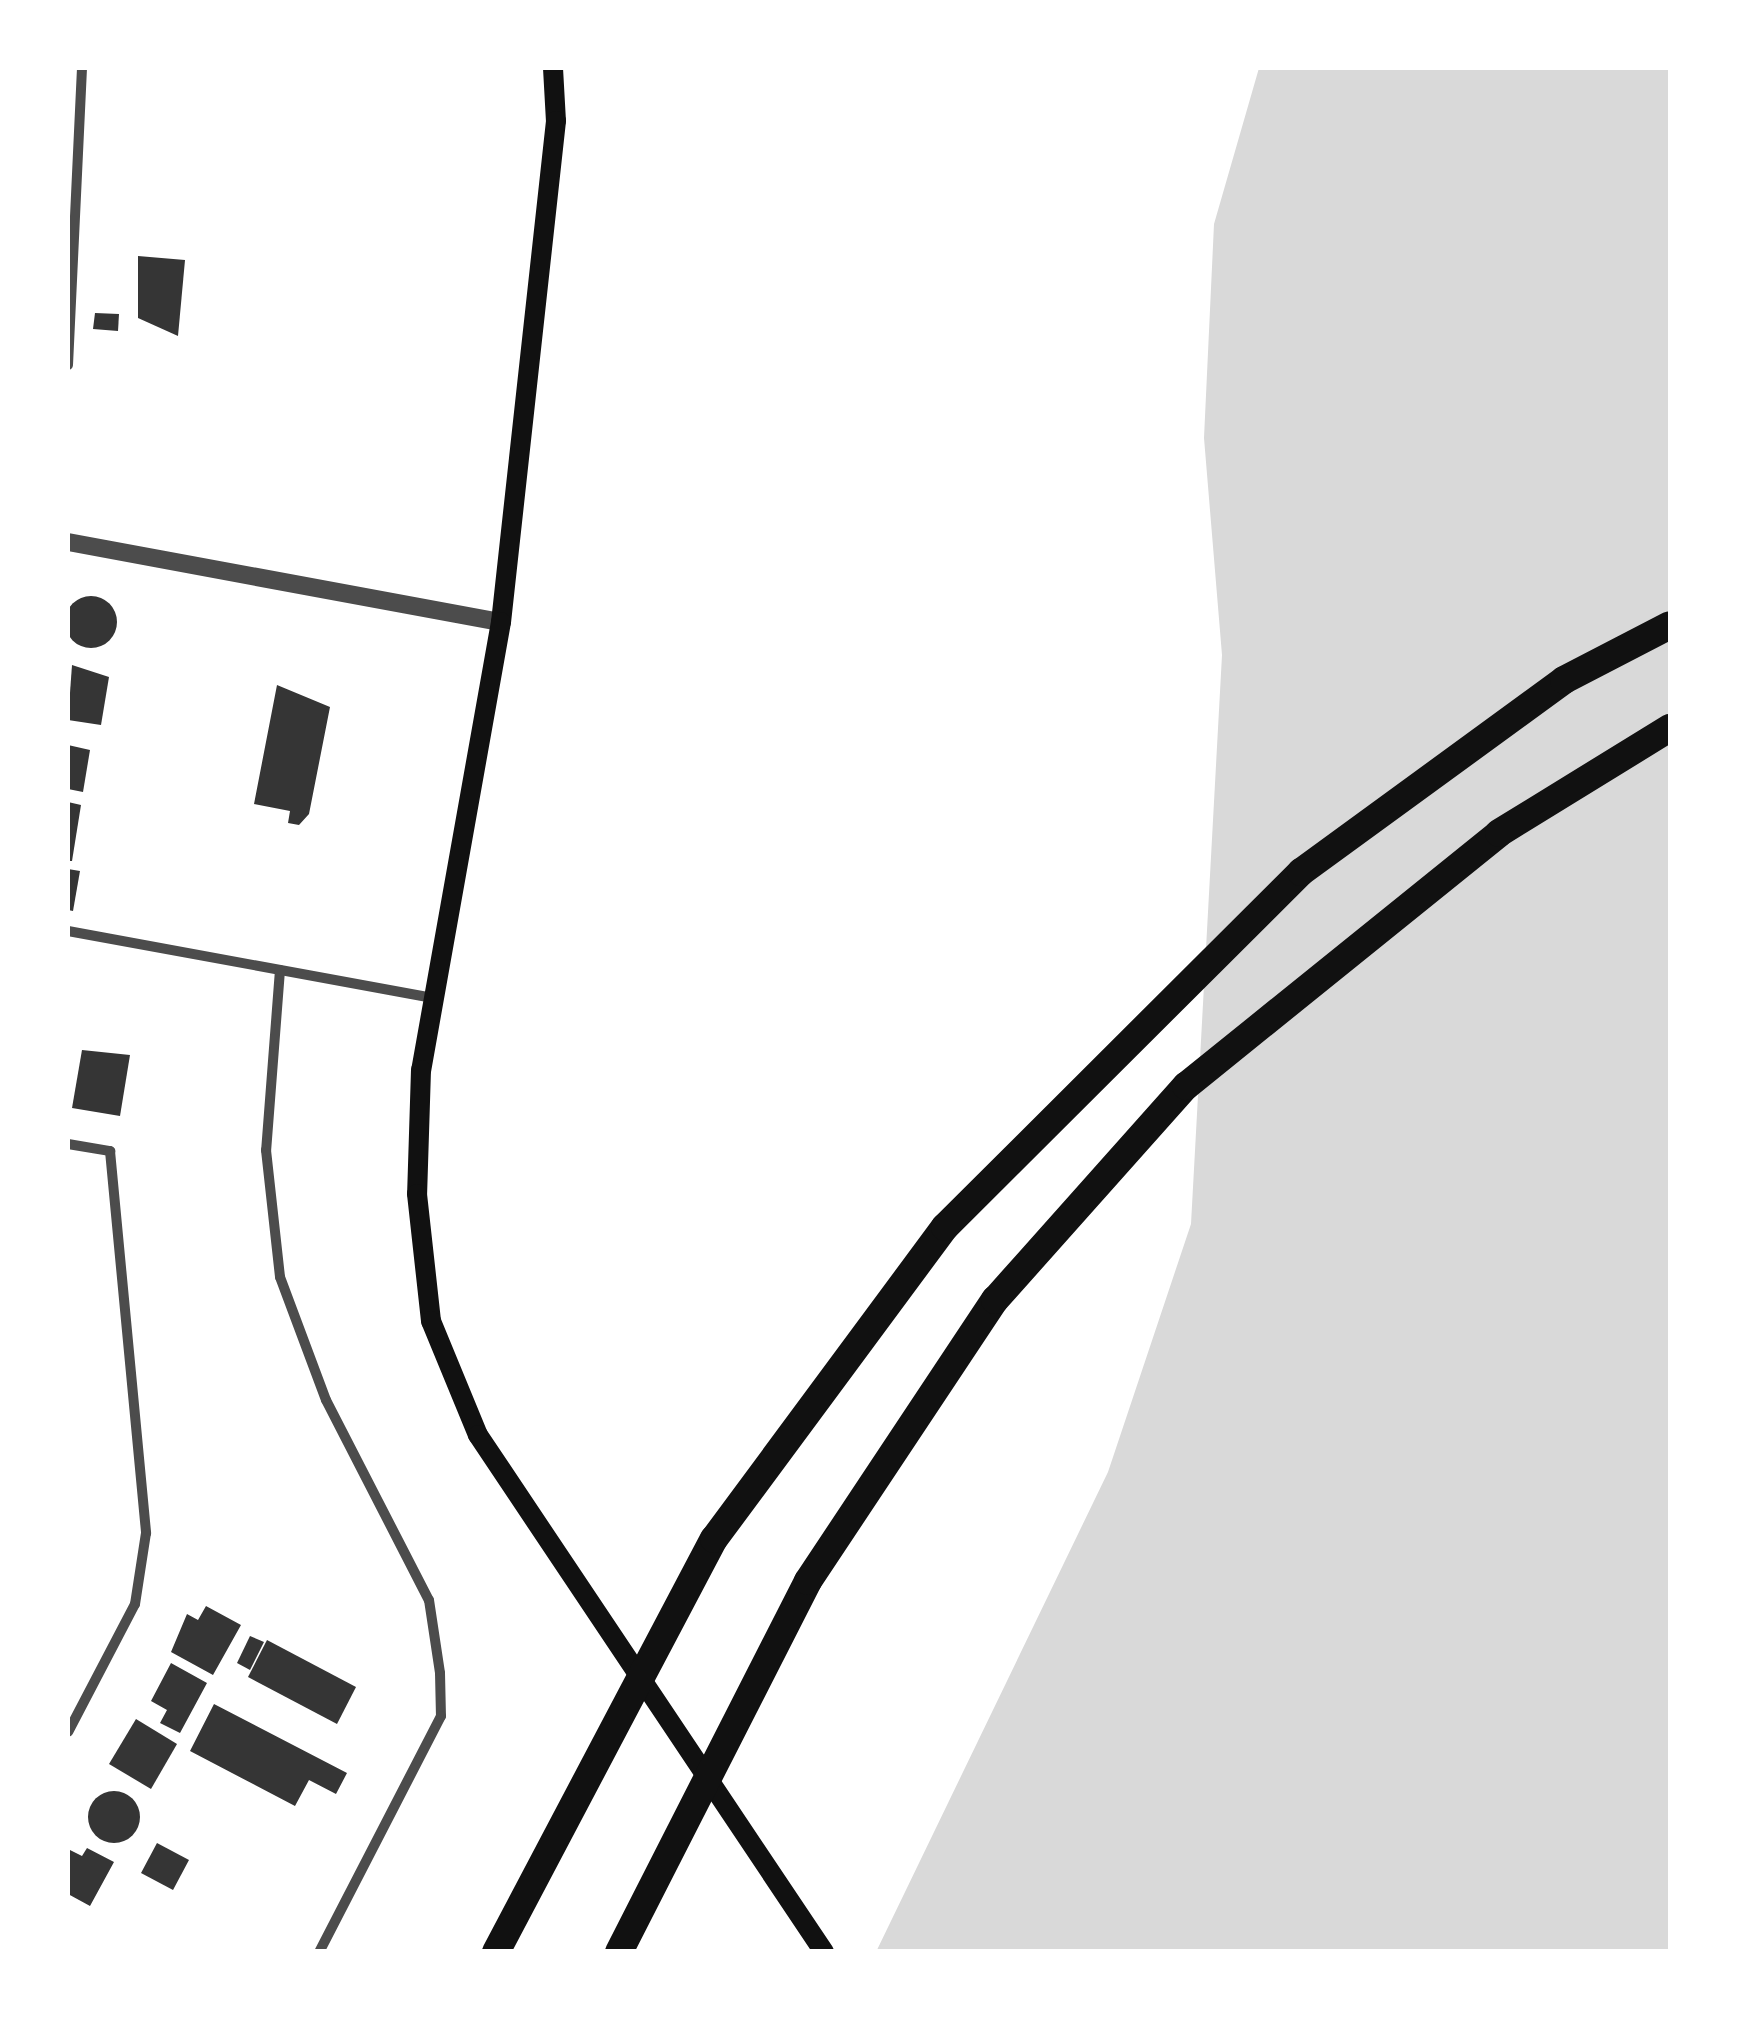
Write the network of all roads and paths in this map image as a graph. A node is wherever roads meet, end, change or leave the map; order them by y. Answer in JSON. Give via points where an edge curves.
{"nodes":[{"id":1,"x":82,"y":68,"type":"edge"},
{"id":2,"x":553,"y":68,"type":"edge"},
{"id":3,"x":68,"y":361,"type":"edge"},
{"id":4,"x":68,"y":542,"type":"edge"},
{"id":5,"x":501,"y":622,"type":"junction"},
{"id":6,"x":1670,"y":625,"type":"edge"},
{"id":7,"x":1670,"y":728,"type":"edge"},
{"id":8,"x":68,"y":931,"type":"edge"},
{"id":9,"x":280,"y":970,"type":"junction"},
{"id":10,"x":434,"y":998,"type":"junction"},
{"id":11,"x":68,"y":1144,"type":"edge"},
{"id":12,"x":634,"y":1680,"type":"junction"},
{"id":13,"x":68,"y":1732,"type":"edge"},
{"id":14,"x":703,"y":1780,"type":"junction"},
{"id":15,"x":320,"y":1952,"type":"edge"},
{"id":16,"x":496,"y":1952,"type":"edge"},
{"id":17,"x":618,"y":1952,"type":"edge"},
{"id":18,"x":824,"y":1952,"type":"edge"}],
"edges":[{"from":1,"to":3,"type":"street"},
{"from":2,"to":5,"type":"main road","via":[[556,121]]},
{"from":4,"to":5,"type":"street"},
{"from":5,"to":10,"type":"main road"},
{"from":6,"to":12,"type":"highway","via":[[1564,680],[1302,872],[945,1227],[714,1539]]},
{"from":7,"to":14,"type":"highway","via":[[1499,833],[1186,1086],[995,1300],[808,1581]]},
{"from":8,"to":9,"type":"street"},
{"from":9,"to":10,"type":"street"},
{"from":9,"to":15,"type":"street","via":[[266,1150],[280,1277],[326,1400],[423,1586],[440,1672],[441,1716]]},
{"from":10,"to":12,"type":"main road","via":[[417,1194],[431,1321],[478,1435]]},
{"from":11,"to":13,"type":"street","via":[[110,1151],[146,1533],[135,1604]]},
{"from":12,"to":14,"type":"main road"},
{"from":12,"to":16,"type":"highway"},
{"from":14,"to":17,"type":"highway"},
{"from":14,"to":18,"type":"main road"}]}
